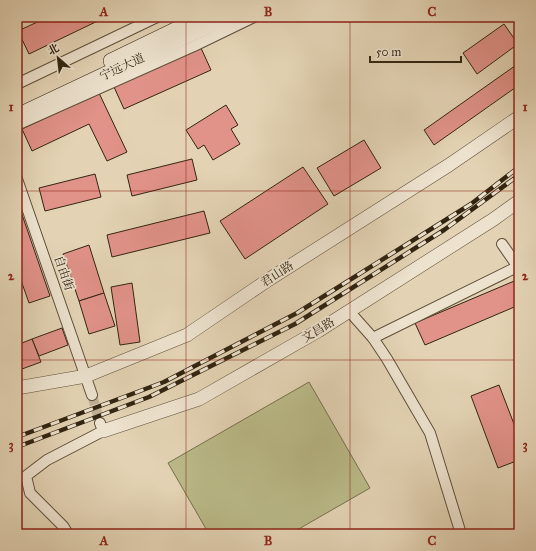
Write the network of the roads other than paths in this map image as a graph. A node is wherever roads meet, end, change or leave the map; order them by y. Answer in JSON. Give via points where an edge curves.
{"nodes":[{"id":1,"x":157,"y":17,"type":"edge"},
{"id":2,"x":202,"y":17,"type":"edge"},
{"id":3,"x":227,"y":17,"type":"edge"},
{"id":4,"x":254,"y":17,"type":"edge"},
{"id":5,"x":17,"y":84,"type":"edge"},
{"id":6,"x":17,"y":105,"type":"edge"},
{"id":7,"x":17,"y":116,"type":"edge"},
{"id":8,"x":519,"y":117,"type":"edge"},
{"id":9,"x":17,"y":125,"type":"edge"},
{"id":10,"x":17,"y":179,"type":"edge"},
{"id":11,"x":519,"y":201,"type":"edge"},
{"id":12,"x":502,"y":244,"type":"dead end"},
{"id":13,"x":518,"y":267,"type":"edge"},
{"id":14,"x":349,"y":311,"type":"junction"},
{"id":15,"x":373,"y":338,"type":"junction"},
{"id":16,"x":86,"y":376,"type":"junction"},
{"id":17,"x":17,"y":388,"type":"edge"},
{"id":18,"x":92,"y":395,"type":"tunnel mouth"},
{"id":19,"x":102,"y":427,"type":"joint"},
{"id":20,"x":68,"y":534,"type":"edge"},
{"id":21,"x":461,"y":534,"type":"edge"}],
"edges":[{"from":1,"to":5,"type":"street"},
{"from":2,"to":6,"type":"main road","name":"宁远大道"},
{"from":3,"to":7,"type":"main road","name":"宁远大道"},
{"from":4,"to":9,"type":"street"},
{"from":8,"to":16,"type":"street","name":"君山路","via":[[187,335]]},
{"from":10,"to":16,"type":"street","name":"自由街"},
{"from":11,"to":14,"type":"street","name":"文昌路"},
{"from":12,"to":13,"type":"street"},
{"from":13,"to":15,"type":"street"},
{"from":14,"to":15,"type":"street"},
{"from":14,"to":19,"type":"street","name":"文昌路","via":[[199,399]]},
{"from":15,"to":21,"type":"street","via":[[430,433]]},
{"from":16,"to":17,"type":"street","name":"君山路"},
{"from":16,"to":18,"type":"street","name":"自由街"},
{"from":19,"to":20,"type":"street","via":[[47,460],[26,476],[30,493]]}]}
